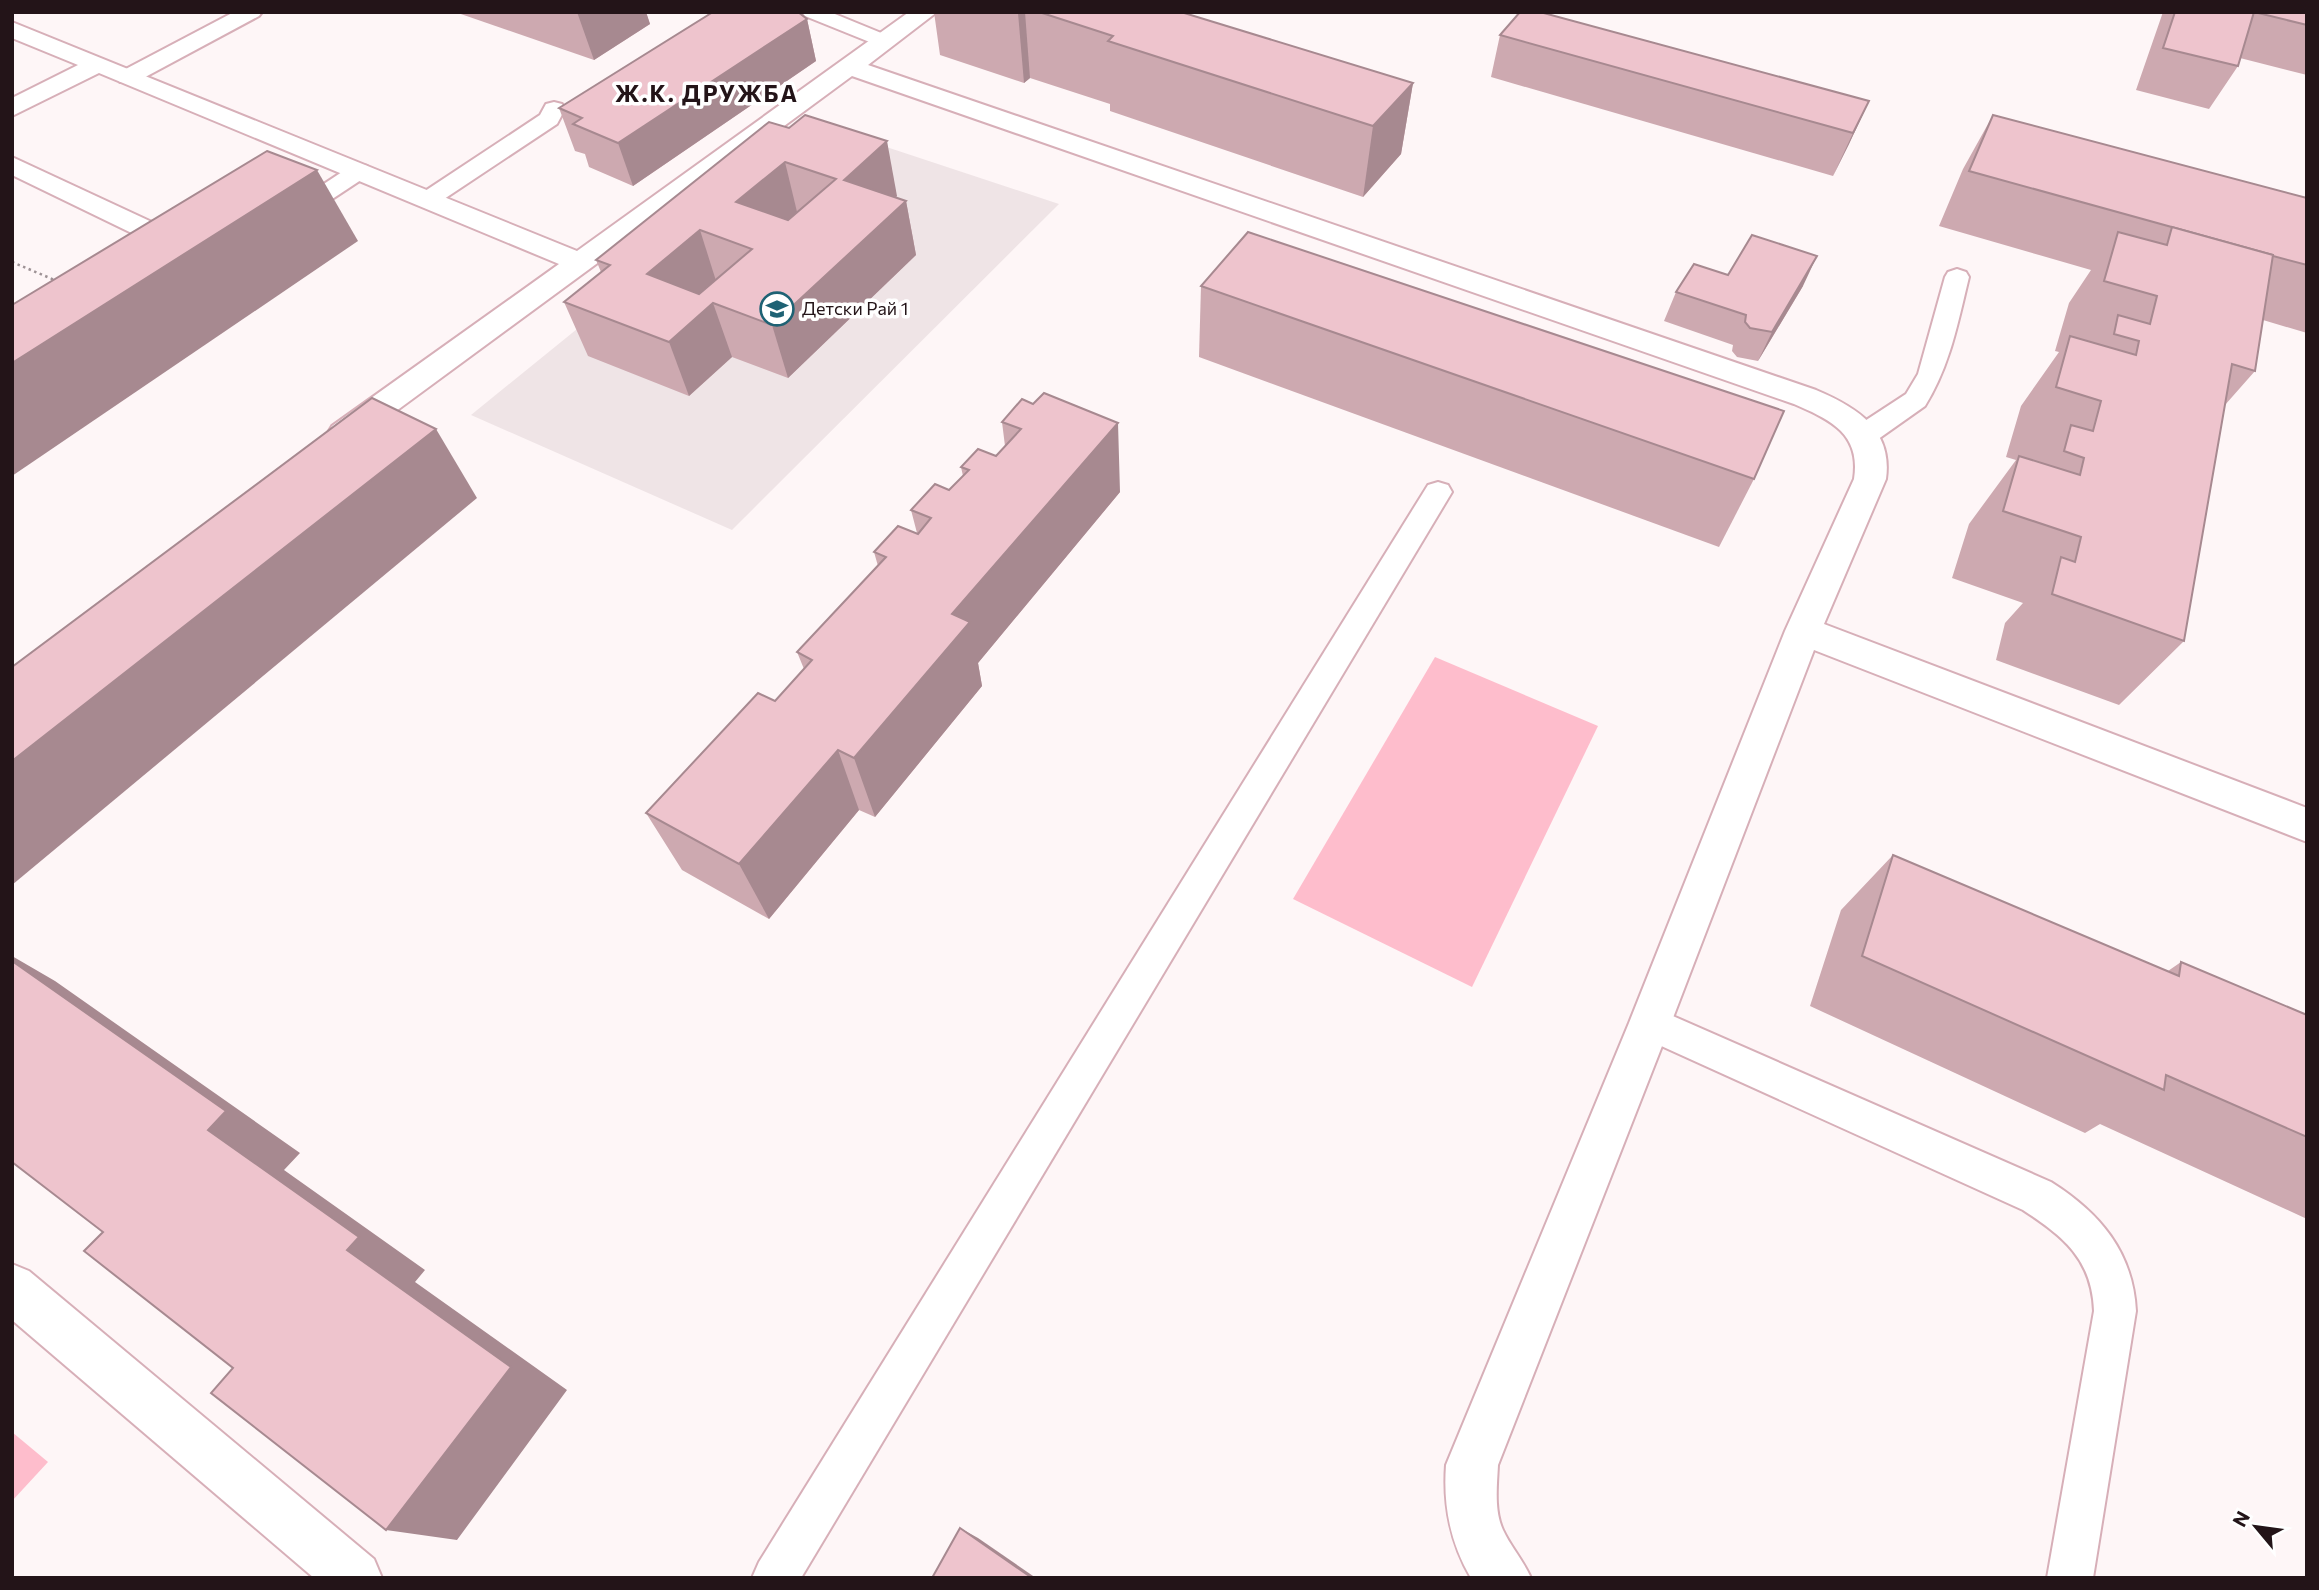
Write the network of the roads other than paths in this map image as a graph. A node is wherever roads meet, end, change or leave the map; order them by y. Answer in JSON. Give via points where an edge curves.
{"nodes":[{"id":1,"x":252,"y":12,"type":"edge"},
{"id":2,"x":812,"y":12,"type":"edge"},
{"id":3,"x":925,"y":12,"type":"edge"},
{"id":4,"x":12,"y":29,"type":"edge"},
{"id":5,"x":884,"y":41,"type":"junction"},
{"id":6,"x":98,"y":64,"type":"junction"},
{"id":7,"x":849,"y":66,"type":"junction"},
{"id":8,"x":128,"y":76,"type":"junction"},
{"id":9,"x":12,"y":108,"type":"edge"},
{"id":10,"x":554,"y":109,"type":"dead end"},
{"id":11,"x":12,"y":165,"type":"edge"},
{"id":12,"x":359,"y":171,"type":"junction"},
{"id":13,"x":427,"y":200,"type":"junction"},
{"id":14,"x":272,"y":228,"type":"edge"},
{"id":15,"x":205,"y":258,"type":"edge"},
{"id":16,"x":579,"y":262,"type":"junction"},
{"id":17,"x":1957,"y":277,"type":"dead end"},
{"id":18,"x":1864,"y":435,"type":"junction"},
{"id":19,"x":323,"y":448,"type":"edge"},
{"id":20,"x":1438,"y":492,"type":"dead end"},
{"id":21,"x":1803,"y":631,"type":"junction"},
{"id":22,"x":2307,"y":825,"type":"edge"},
{"id":23,"x":1650,"y":1023,"type":"junction"},
{"id":24,"x":12,"y":1288,"type":"edge"},
{"id":25,"x":355,"y":1578,"type":"edge"},
{"id":26,"x":775,"y":1578,"type":"edge"},
{"id":27,"x":1504,"y":1578,"type":"edge"},
{"id":28,"x":2070,"y":1578,"type":"edge"}],
"edges":[{"from":1,"to":8,"type":"lane"},
{"from":2,"to":5,"type":"lane"},
{"from":3,"to":5,"type":"street"},
{"from":4,"to":6,"type":"street"},
{"from":5,"to":7,"type":"street"},
{"from":6,"to":8,"type":"street"},
{"from":6,"to":9,"type":"street"},
{"from":7,"to":16,"type":"street"},
{"from":7,"to":18,"type":"street","via":[[1805,397],[1848,419]]},
{"from":8,"to":12,"type":"street"},
{"from":10,"to":13,"type":"lane","via":[[549,119]]},
{"from":11,"to":15,"type":"street"},
{"from":12,"to":13,"type":"street"},
{"from":12,"to":14,"type":"lane"},
{"from":13,"to":16,"type":"street"},
{"from":16,"to":19,"type":"street"},
{"from":17,"to":18,"type":"lane","via":[[1931,374],[1916,400]]},
{"from":18,"to":21,"type":"street","via":[[1874,465],[1870,479]]},
{"from":20,"to":26,"type":"lane"},
{"from":21,"to":22,"type":"street"},
{"from":21,"to":23,"type":"street"},
{"from":23,"to":27,"type":"street","via":[[1472,1465],[1469,1497],[1476,1533]]},
{"from":23,"to":28,"type":"lane","via":[[2037,1196],[2064,1212],[2087,1234],[2105,1261],[2117,1312]]},
{"from":24,"to":25,"type":"street"}]}
